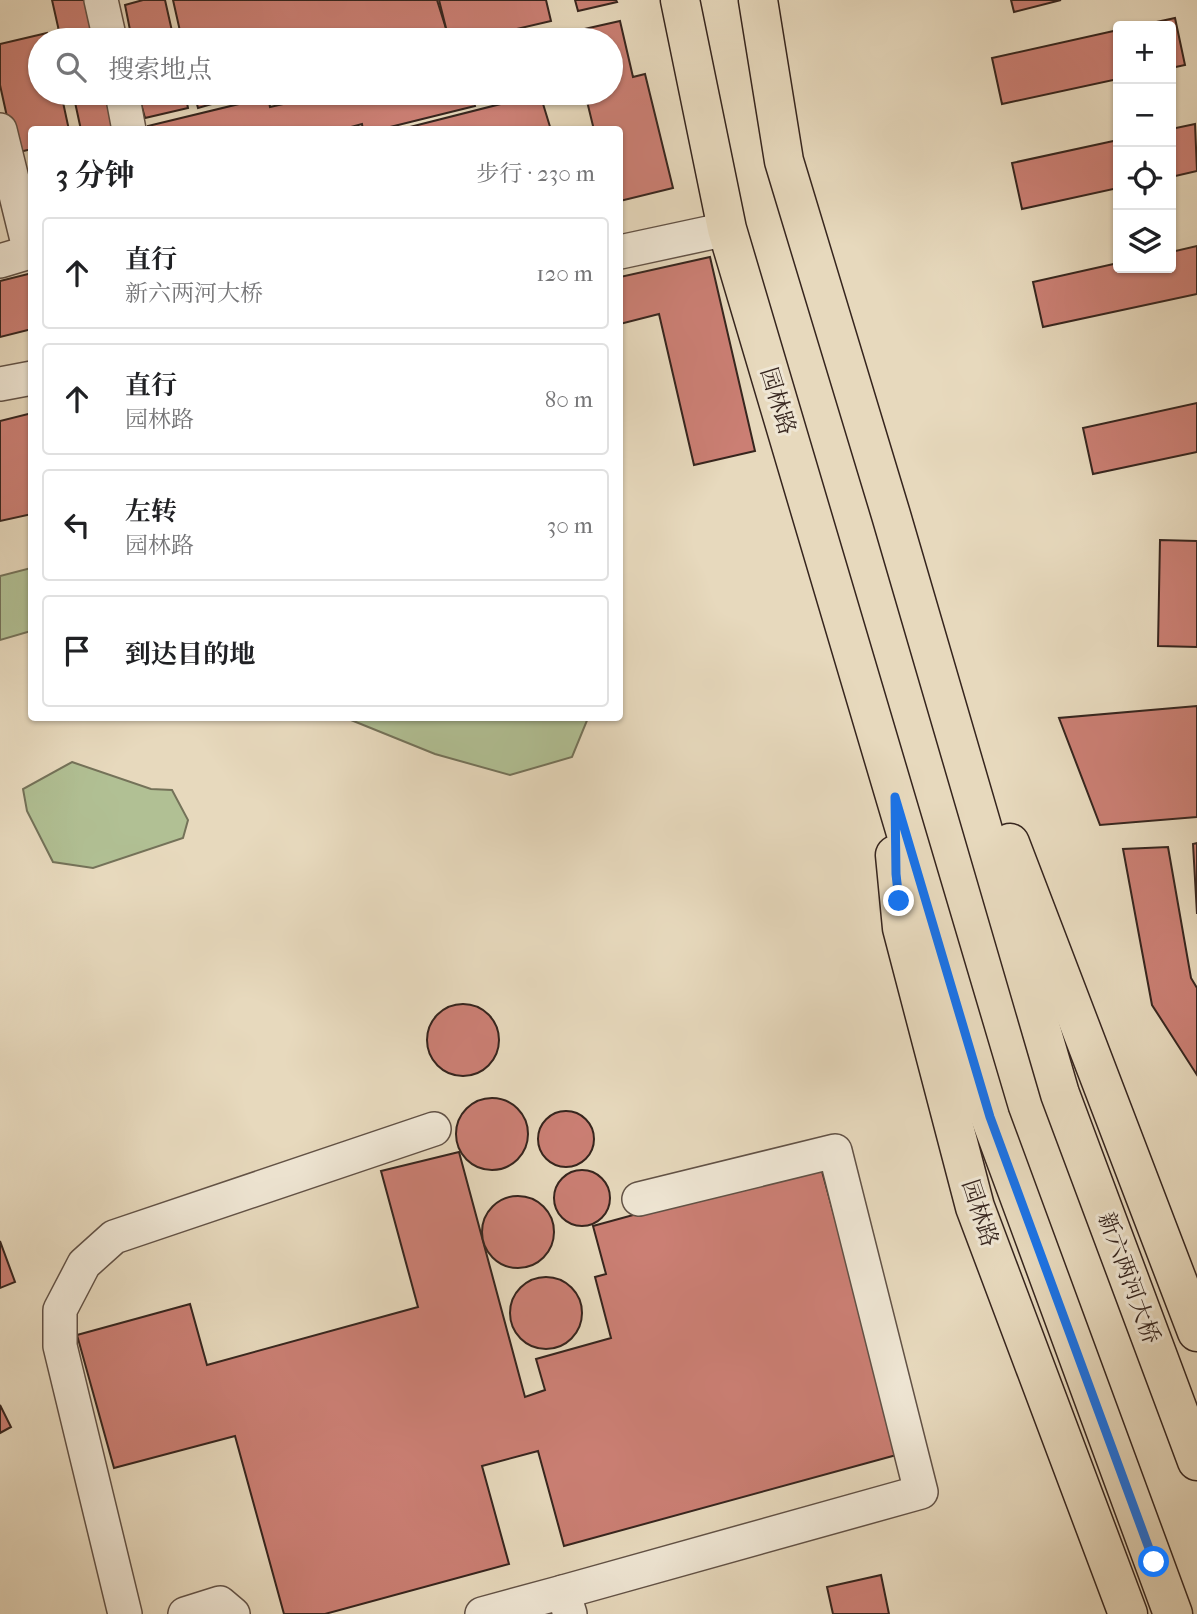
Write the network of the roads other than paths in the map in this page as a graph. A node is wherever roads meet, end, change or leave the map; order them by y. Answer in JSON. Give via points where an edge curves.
{"nodes":[{"id":1,"x":101,"y":0,"type":"edge"},
{"id":2,"x":680,"y":0,"type":"edge"},
{"id":3,"x":758,"y":0,"type":"edge"},
{"id":4,"x":107,"y":28,"type":"edge"},
{"id":5,"x":124,"y":105,"type":"edge"},
{"id":6,"x":128,"y":126,"type":"edge"},
{"id":7,"x":0,"y":130,"type":"edge"},
{"id":8,"x":727,"y":229,"type":"junction"},
{"id":9,"x":28,"y":245,"type":"edge"},
{"id":10,"x":623,"y":251,"type":"edge"},
{"id":11,"x":28,"y":254,"type":"edge"},
{"id":12,"x":0,"y":261,"type":"edge"},
{"id":13,"x":28,"y":379,"type":"edge"},
{"id":14,"x":0,"y":384,"type":"edge"},
{"id":15,"x":969,"y":784,"type":"junction"},
{"id":16,"x":895,"y":797,"type":"junction"},
{"id":17,"x":434,"y":1129,"type":"dead end"},
{"id":18,"x":639,"y":1199,"type":"dead end"},
{"id":19,"x":1197,"y":1332,"type":"edge"},
{"id":20,"x":1197,"y":1461,"type":"edge"},
{"id":21,"x":567,"y":1603,"type":"edge"},
{"id":22,"x":1197,"y":1604,"type":"edge"},
{"id":23,"x":125,"y":1614,"type":"edge"},
{"id":24,"x":185,"y":1614,"type":"edge"},
{"id":25,"x":233,"y":1614,"type":"edge"},
{"id":26,"x":482,"y":1614,"type":"edge"},
{"id":27,"x":1128,"y":1614,"type":"edge"},
{"id":28,"x":1173,"y":1614,"type":"edge"},
{"id":29,"x":1180,"y":1614,"type":"edge"}],
"edges":[{"from":1,"to":4,"type":"street"},
{"from":2,"to":8,"type":"main road","name":"园林路"},
{"from":3,"to":15,"type":"main road","via":[[784,162]]},
{"from":5,"to":6,"type":"street"},
{"from":7,"to":9,"type":"street"},
{"from":8,"to":10,"type":"street"},
{"from":8,"to":16,"type":"main road","name":"园林路"},
{"from":11,"to":12,"type":"street"},
{"from":13,"to":14,"type":"street"},
{"from":15,"to":19,"type":"main road","via":[[1000,818]]},
{"from":15,"to":20,"type":"main road","name":"新六两河大桥","via":[[1060,1094]]},
{"from":16,"to":27,"type":"main road","name":"园林路","via":[[902,928],[975,1207]]},
{"from":16,"to":28,"type":"main road","name":"园林路","via":[[990,1117]]},
{"from":17,"to":23,"type":"street","via":[[114,1237],[84,1264],[60,1310],[60,1346]]},
{"from":18,"to":21,"type":"street","via":[[835,1151],[921,1492]]},
{"from":21,"to":26,"type":"street"},
{"from":22,"to":29,"type":"main road"},
{"from":24,"to":25,"type":"street","via":[[220,1603]]}]}
